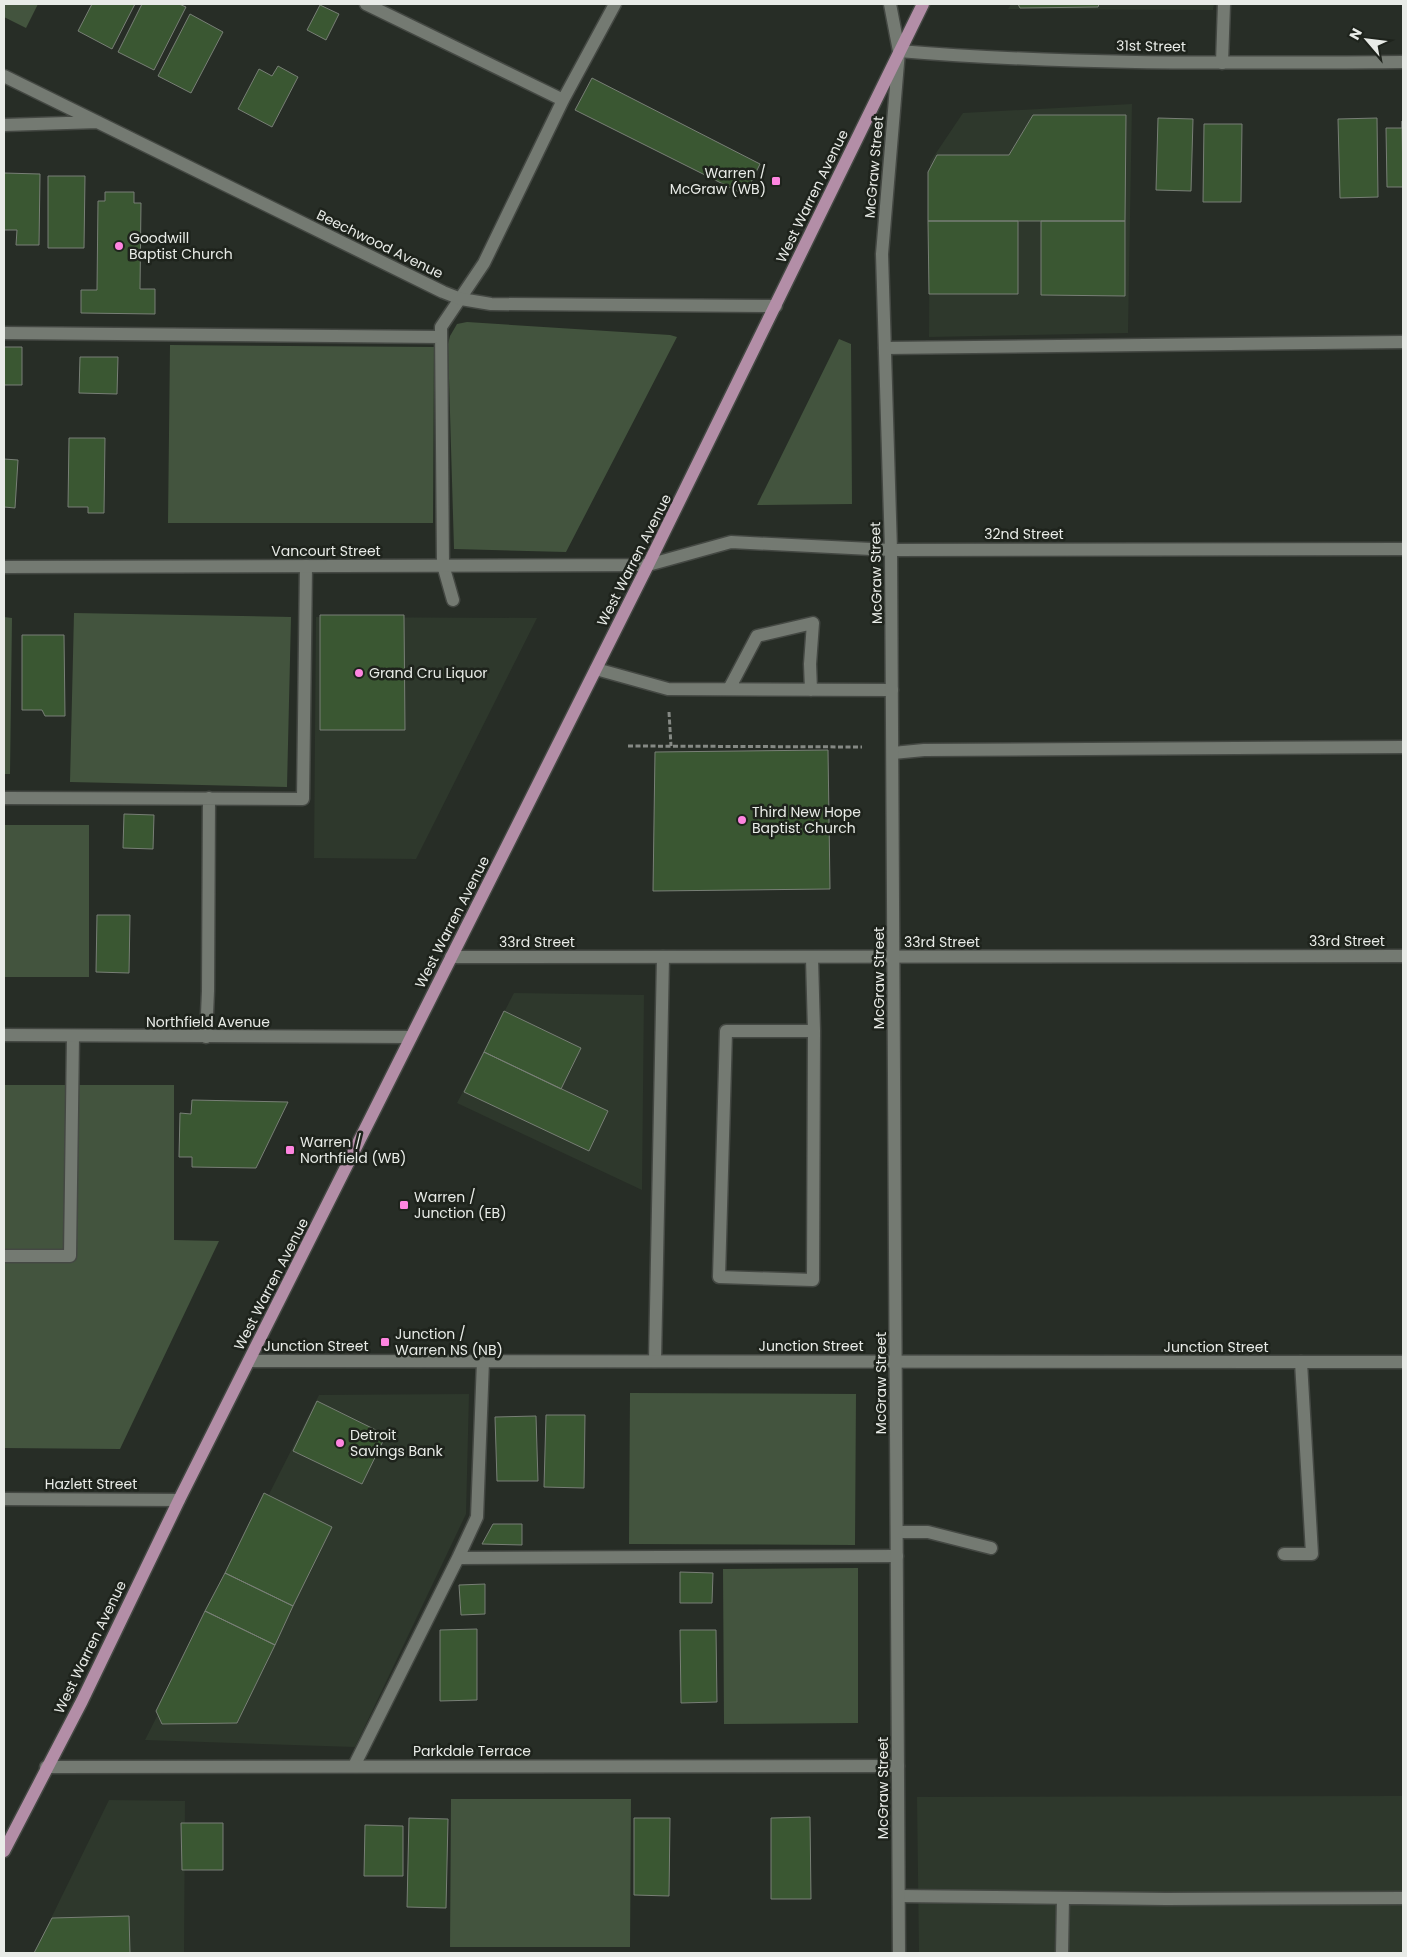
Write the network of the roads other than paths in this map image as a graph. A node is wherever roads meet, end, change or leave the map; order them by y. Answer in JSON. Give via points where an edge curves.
{"nodes":[{"id":1,"x":366,"y":4,"type":"edge"},
{"id":2,"x":615,"y":4,"type":"edge"},
{"id":3,"x":890,"y":4,"type":"edge"},
{"id":4,"x":923,"y":4,"type":"edge"},
{"id":5,"x":1224,"y":4,"type":"edge"},
{"id":6,"x":899,"y":51,"type":"junction"},
{"id":7,"x":1403,"y":62,"type":"edge"},
{"id":8,"x":1222,"y":63,"type":"junction"},
{"id":9,"x":4,"y":76,"type":"edge"},
{"id":10,"x":563,"y":100,"type":"junction"},
{"id":11,"x":100,"y":122,"type":"junction"},
{"id":12,"x":4,"y":126,"type":"edge"},
{"id":13,"x":461,"y":299,"type":"junction"},
{"id":14,"x":776,"y":306,"type":"junction"},
{"id":15,"x":4,"y":333,"type":"edge"},
{"id":16,"x":441,"y":337,"type":"junction"},
{"id":17,"x":1403,"y":342,"type":"edge"},
{"id":18,"x":885,"y":348,"type":"junction"},
{"id":19,"x":1403,"y":549,"type":"edge"},
{"id":20,"x":891,"y":550,"type":"junction"},
{"id":21,"x":443,"y":565,"type":"junction"},
{"id":22,"x":648,"y":565,"type":"junction"},
{"id":23,"x":306,"y":566,"type":"junction"},
{"id":24,"x":4,"y":567,"type":"edge"},
{"id":25,"x":453,"y":600,"type":"dead end"},
{"id":26,"x":596,"y":669,"type":"junction"},
{"id":27,"x":729,"y":689,"type":"junction"},
{"id":28,"x":811,"y":690,"type":"junction"},
{"id":29,"x":892,"y":690,"type":"junction"},
{"id":30,"x":1403,"y":747,"type":"edge"},
{"id":31,"x":893,"y":752,"type":"junction"},
{"id":32,"x":4,"y":798,"type":"edge"},
{"id":33,"x":209,"y":798,"type":"junction"},
{"id":34,"x":1403,"y":956,"type":"edge"},
{"id":35,"x":451,"y":957,"type":"junction"},
{"id":36,"x":662,"y":957,"type":"junction"},
{"id":37,"x":812,"y":958,"type":"junction"},
{"id":38,"x":894,"y":958,"type":"junction"},
{"id":39,"x":814,"y":1031,"type":"junction"},
{"id":40,"x":4,"y":1036,"type":"edge"},
{"id":41,"x":73,"y":1036,"type":"junction"},
{"id":42,"x":206,"y":1037,"type":"junction"},
{"id":43,"x":411,"y":1037,"type":"junction"},
{"id":44,"x":4,"y":1256,"type":"edge"},
{"id":45,"x":896,"y":1360,"type":"junction"},
{"id":46,"x":483,"y":1361,"type":"junction"},
{"id":47,"x":655,"y":1361,"type":"junction"},
{"id":48,"x":249,"y":1362,"type":"junction"},
{"id":49,"x":1301,"y":1362,"type":"junction"},
{"id":50,"x":1403,"y":1362,"type":"edge"},
{"id":51,"x":4,"y":1499,"type":"edge"},
{"id":52,"x":179,"y":1500,"type":"junction"},
{"id":53,"x":898,"y":1532,"type":"junction"},
{"id":54,"x":991,"y":1548,"type":"dead end"},
{"id":55,"x":1284,"y":1554,"type":"dead end"},
{"id":56,"x":897,"y":1556,"type":"junction"},
{"id":57,"x":458,"y":1558,"type":"junction"},
{"id":58,"x":354,"y":1766,"type":"junction"},
{"id":59,"x":898,"y":1766,"type":"junction"},
{"id":60,"x":46,"y":1767,"type":"junction"},
{"id":61,"x":4,"y":1851,"type":"edge"},
{"id":62,"x":899,"y":1896,"type":"junction"},
{"id":63,"x":1063,"y":1898,"type":"junction"},
{"id":64,"x":1403,"y":1898,"type":"edge"},
{"id":65,"x":898,"y":1953,"type":"edge"},
{"id":66,"x":1062,"y":1953,"type":"edge"}],
"edges":[{"from":1,"to":10,"type":"street"},
{"from":2,"to":10,"type":"street"},
{"from":3,"to":6,"type":"street","name":"McGraw Street"},
{"from":4,"to":6,"type":"main road","name":"West Warren Avenue"},
{"from":5,"to":8,"type":"street"},
{"from":6,"to":8,"type":"street","name":"31st Street","via":[[976,58]]},
{"from":6,"to":14,"type":"main road","name":"West Warren Avenue"},
{"from":6,"to":18,"type":"street","name":"McGraw Street","via":[[882,254]]},
{"from":7,"to":8,"type":"street","name":"31st Street"},
{"from":9,"to":11,"type":"street","name":"Beechwood Avenue"},
{"from":10,"to":13,"type":"street","via":[[484,262]]},
{"from":11,"to":12,"type":"street"},
{"from":11,"to":13,"type":"street","name":"Beechwood Avenue"},
{"from":13,"to":14,"type":"street","name":"Beechwood Avenue","via":[[491,304]]},
{"from":13,"to":16,"type":"street","via":[[441,327]]},
{"from":14,"to":22,"type":"main road","name":"West Warren Avenue"},
{"from":15,"to":16,"type":"street"},
{"from":16,"to":21,"type":"street"},
{"from":17,"to":18,"type":"street"},
{"from":18,"to":20,"type":"street","name":"McGraw Street"},
{"from":19,"to":20,"type":"street","name":"32nd Street"},
{"from":20,"to":22,"type":"street","name":"32nd Street","via":[[731,542]]},
{"from":20,"to":29,"type":"street","name":"McGraw Street"},
{"from":21,"to":22,"type":"street","name":"Vancourt Street"},
{"from":21,"to":23,"type":"street","name":"Vancourt Street"},
{"from":21,"to":25,"type":"street"},
{"from":22,"to":26,"type":"main road","name":"West Warren Avenue"},
{"from":23,"to":24,"type":"street","name":"Vancourt Street"},
{"from":23,"to":33,"type":"street","via":[[304,799]]},
{"from":26,"to":27,"type":"street","via":[[668,689]]},
{"from":26,"to":35,"type":"main road","name":"West Warren Avenue"},
{"from":27,"to":28,"type":"street"},
{"from":27,"to":28,"type":"street","via":[[757,636],[813,623]]},
{"from":28,"to":29,"type":"street"},
{"from":29,"to":31,"type":"street","name":"McGraw Street"},
{"from":30,"to":31,"type":"street"},
{"from":31,"to":38,"type":"street","name":"McGraw Street"},
{"from":32,"to":33,"type":"street"},
{"from":33,"to":42,"type":"street"},
{"from":34,"to":38,"type":"street","name":"33rd Street"},
{"from":35,"to":36,"type":"street","name":"33rd Street"},
{"from":35,"to":43,"type":"main road","name":"West Warren Avenue"},
{"from":36,"to":37,"type":"street","name":"33rd Street"},
{"from":36,"to":47,"type":"street"},
{"from":37,"to":38,"type":"street","name":"33rd Street"},
{"from":37,"to":39,"type":"street"},
{"from":38,"to":45,"type":"street","name":"McGraw Street"},
{"from":39,"to":39,"type":"street","via":[[813,1280],[719,1277],[726,1031]]},
{"from":40,"to":41,"type":"street","name":"Northfield Avenue"},
{"from":41,"to":42,"type":"street","name":"Northfield Avenue"},
{"from":41,"to":44,"type":"street","via":[[70,1256]]},
{"from":42,"to":43,"type":"street","name":"Northfield Avenue"},
{"from":43,"to":48,"type":"main road","name":"West Warren Avenue"},
{"from":45,"to":47,"type":"street","name":"Junction Street"},
{"from":45,"to":49,"type":"street","name":"Junction Street"},
{"from":45,"to":53,"type":"street","name":"McGraw Street"},
{"from":46,"to":47,"type":"street","name":"Junction Street"},
{"from":46,"to":48,"type":"street","name":"Junction Street"},
{"from":46,"to":57,"type":"street","via":[[477,1517]]},
{"from":48,"to":52,"type":"main road","name":"West Warren Avenue"},
{"from":49,"to":50,"type":"street","name":"Junction Street"},
{"from":49,"to":55,"type":"street","via":[[1312,1554]]},
{"from":51,"to":52,"type":"street","name":"Hazlett Street"},
{"from":52,"to":60,"type":"main road","name":"West Warren Avenue","via":[[82,1701]]},
{"from":53,"to":54,"type":"street","via":[[928,1532]]},
{"from":53,"to":56,"type":"street","name":"McGraw Street"},
{"from":56,"to":57,"type":"street"},
{"from":56,"to":59,"type":"street","name":"McGraw Street"},
{"from":57,"to":58,"type":"street"},
{"from":58,"to":59,"type":"street","name":"Parkdale Terrace"},
{"from":58,"to":60,"type":"street","name":"Parkdale Terrace"},
{"from":59,"to":62,"type":"street","name":"McGraw Street"},
{"from":60,"to":61,"type":"main road","name":"West Warren Avenue"},
{"from":62,"to":63,"type":"street"},
{"from":62,"to":65,"type":"street","name":"McGraw Street"},
{"from":63,"to":64,"type":"street"},
{"from":63,"to":66,"type":"street"}]}
